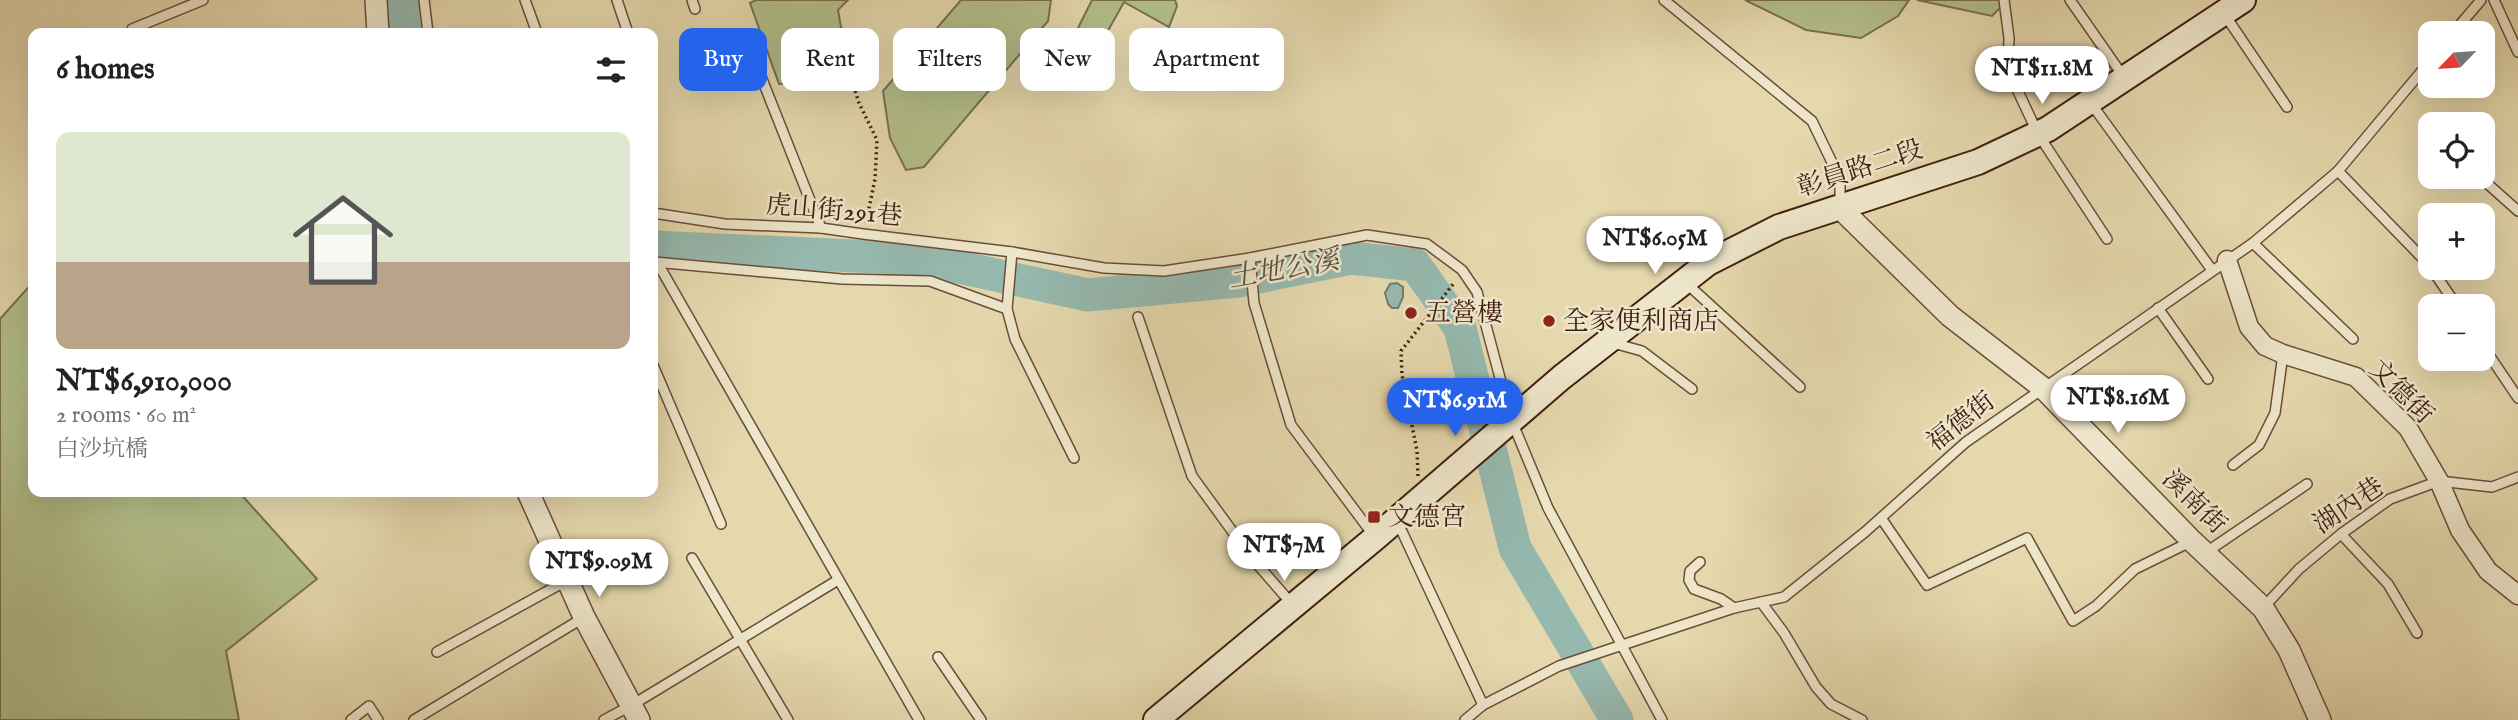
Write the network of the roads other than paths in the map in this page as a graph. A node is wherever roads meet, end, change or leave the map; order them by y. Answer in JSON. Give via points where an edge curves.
{"nodes":[{"id":1,"x":203,"y":0,"type":"edge"},
{"id":2,"x":376,"y":0,"type":"edge"},
{"id":3,"x":436,"y":0,"type":"edge"},
{"id":4,"x":525,"y":0,"type":"edge"},
{"id":5,"x":617,"y":0,"type":"edge"},
{"id":6,"x":1664,"y":0,"type":"edge"},
{"id":7,"x":2004,"y":0,"type":"edge"},
{"id":8,"x":2070,"y":0,"type":"edge"},
{"id":9,"x":2481,"y":0,"type":"edge"},
{"id":10,"x":2494,"y":0,"type":"edge"},
{"id":11,"x":424,"y":2,"type":"edge"},
{"id":12,"x":2233,"y":6,"type":"edge"},
{"id":13,"x":2463,"y":21,"type":"edge"},
{"id":14,"x":134,"y":28,"type":"edge"},
{"id":15,"x":378,"y":28,"type":"edge"},
{"id":16,"x":427,"y":28,"type":"edge"},
{"id":17,"x":535,"y":28,"type":"edge"},
{"id":18,"x":626,"y":28,"type":"edge"},
{"id":19,"x":2518,"y":52,"type":"edge"},
{"id":20,"x":2418,"y":76,"type":"edge"},
{"id":21,"x":2125,"y":79,"type":"junction"},
{"id":22,"x":767,"y":91,"type":"edge"},
{"id":23,"x":2090,"y":102,"type":"junction"},
{"id":24,"x":2287,"y":107,"type":"dead end"},
{"id":25,"x":2038,"y":134,"type":"junction"},
{"id":26,"x":2338,"y":171,"type":"junction"},
{"id":27,"x":2493,"y":189,"type":"edge"},
{"id":28,"x":1840,"y":208,"type":"junction"},
{"id":29,"x":2518,"y":211,"type":"edge"},
{"id":30,"x":658,"y":214,"type":"edge"},
{"id":31,"x":821,"y":229,"type":"junction"},
{"id":32,"x":2107,"y":239,"type":"dead end"},
{"id":33,"x":2253,"y":243,"type":"junction"},
{"id":34,"x":1012,"y":252,"type":"junction"},
{"id":35,"x":2418,"y":254,"type":"edge"},
{"id":36,"x":658,"y":262,"type":"edge"},
{"id":37,"x":1250,"y":263,"type":"junction"},
{"id":38,"x":2219,"y":265,"type":"junction"},
{"id":39,"x":658,"y":267,"type":"edge"},
{"id":40,"x":1685,"y":282,"type":"junction"},
{"id":41,"x":2158,"y":308,"type":"junction"},
{"id":42,"x":1007,"y":309,"type":"junction"},
{"id":43,"x":1138,"y":317,"type":"dead end"},
{"id":44,"x":2353,"y":339,"type":"dead end"},
{"id":45,"x":1608,"y":341,"type":"junction"},
{"id":46,"x":2283,"y":354,"type":"junction"},
{"id":47,"x":2495,"y":364,"type":"edge"},
{"id":48,"x":658,"y":377,"type":"edge"},
{"id":49,"x":2208,"y":379,"type":"dead end"},
{"id":50,"x":1800,"y":387,"type":"dead end"},
{"id":51,"x":2043,"y":388,"type":"junction"},
{"id":52,"x":1692,"y":389,"type":"dead end"},
{"id":53,"x":2518,"y":398,"type":"edge"},
{"id":54,"x":1505,"y":425,"type":"junction"},
{"id":55,"x":1074,"y":458,"type":"dead end"},
{"id":56,"x":2233,"y":465,"type":"dead end"},
{"id":57,"x":2518,"y":477,"type":"edge"},
{"id":58,"x":2439,"y":481,"type":"junction"},
{"id":59,"x":2307,"y":484,"type":"dead end"},
{"id":60,"x":530,"y":497,"type":"edge"},
{"id":61,"x":1395,"y":518,"type":"junction"},
{"id":62,"x":1881,"y":518,"type":"junction"},
{"id":63,"x":721,"y":524,"type":"dead end"},
{"id":64,"x":2341,"y":534,"type":"junction"},
{"id":65,"x":1375,"y":538,"type":"junction"},
{"id":66,"x":2198,"y":547,"type":"junction"},
{"id":67,"x":692,"y":558,"type":"dead end"},
{"id":68,"x":1700,"y":562,"type":"dead end"},
{"id":69,"x":568,"y":580,"type":"junction"},
{"id":70,"x":838,"y":580,"type":"junction"},
{"id":71,"x":2518,"y":596,"type":"edge"},
{"id":72,"x":1761,"y":603,"type":"junction"},
{"id":73,"x":1293,"y":605,"type":"junction"},
{"id":74,"x":1734,"y":608,"type":"junction"},
{"id":75,"x":2263,"y":608,"type":"junction"},
{"id":76,"x":584,"y":617,"type":"junction"},
{"id":77,"x":2417,"y":633,"type":"dead end"},
{"id":78,"x":739,"y":640,"type":"junction"},
{"id":79,"x":1623,"y":646,"type":"junction"},
{"id":80,"x":436,"y":652,"type":"dead end"},
{"id":81,"x":938,"y":657,"type":"dead end"},
{"id":82,"x":1483,"y":705,"type":"junction"},
{"id":83,"x":636,"y":713,"type":"edge"},
{"id":84,"x":351,"y":720,"type":"edge"},
{"id":85,"x":378,"y":720,"type":"edge"},
{"id":86,"x":414,"y":720,"type":"edge"},
{"id":87,"x":604,"y":720,"type":"edge"},
{"id":88,"x":788,"y":720,"type":"edge"},
{"id":89,"x":919,"y":720,"type":"edge"},
{"id":90,"x":981,"y":720,"type":"edge"},
{"id":91,"x":1156,"y":720,"type":"edge"},
{"id":92,"x":1465,"y":720,"type":"edge"},
{"id":93,"x":1662,"y":720,"type":"edge"},
{"id":94,"x":1862,"y":720,"type":"edge"},
{"id":95,"x":2320,"y":720,"type":"edge"}],
"edges":[{"from":1,"to":14,"type":"lane"},
{"from":2,"to":15,"type":"street"},
{"from":3,"to":11,"type":"lane"},
{"from":4,"to":17,"type":"lane"},
{"from":5,"to":18,"type":"lane"},
{"from":6,"to":28,"type":"lane","via":[[1812,121],[1840,179]]},
{"from":7,"to":25,"type":"lane","via":[[2008,70]]},
{"from":8,"to":21,"type":"lane"},
{"from":9,"to":13,"type":"lane"},
{"from":10,"to":19,"type":"lane"},
{"from":11,"to":16,"type":"lane"},
{"from":12,"to":21,"type":"main road","name":"彰員路二段"},
{"from":12,"to":24,"type":"lane"},
{"from":20,"to":26,"type":"lane","name":"福德街"},
{"from":21,"to":23,"type":"main road","name":"彰員路二段"},
{"from":22,"to":31,"type":"lane"},
{"from":23,"to":25,"type":"main road","name":"彰員路二段"},
{"from":23,"to":38,"type":"lane"},
{"from":25,"to":28,"type":"main road","name":"彰員路二段","via":[[1978,162]]},
{"from":25,"to":32,"type":"lane"},
{"from":26,"to":33,"type":"lane","name":"福德街"},
{"from":26,"to":35,"type":"lane"},
{"from":27,"to":29,"type":"lane"},
{"from":28,"to":40,"type":"main road","name":"彰員路二段","via":[[1779,228],[1708,263]]},
{"from":28,"to":51,"type":"street","name":"溪南街","via":[[1950,316]]},
{"from":30,"to":31,"type":"lane","name":"虎山街291巷","via":[[725,224]]},
{"from":31,"to":34,"type":"lane","name":"虎山街291巷"},
{"from":33,"to":38,"type":"lane","name":"福德街"},
{"from":33,"to":44,"type":"lane"},
{"from":34,"to":37,"type":"lane","name":"虎山街291巷","via":[[1104,268],[1164,271]]},
{"from":34,"to":42,"type":"lane"},
{"from":36,"to":42,"type":"lane","via":[[842,279],[930,281]]},
{"from":37,"to":54,"type":"lane","name":"虎山街291巷","via":[[1367,235],[1427,244],[1462,270],[1477,292]]},
{"from":37,"to":65,"type":"lane","via":[[1254,303],[1292,425]]},
{"from":38,"to":41,"type":"lane","name":"福德街"},
{"from":38,"to":46,"type":"street","name":"文德街","via":[[2249,327],[2265,346]]},
{"from":39,"to":70,"type":"lane"},
{"from":40,"to":45,"type":"main road","name":"彰員路二段"},
{"from":40,"to":50,"type":"lane"},
{"from":41,"to":49,"type":"lane"},
{"from":41,"to":51,"type":"lane","name":"福德街"},
{"from":42,"to":55,"type":"lane","via":[[1015,339]]},
{"from":43,"to":73,"type":"lane","via":[[1192,476]]},
{"from":45,"to":52,"type":"lane","via":[[1642,351]]},
{"from":45,"to":54,"type":"main road","name":"彰員路二段"},
{"from":46,"to":56,"type":"lane","via":[[2275,413],[2259,445]]},
{"from":46,"to":58,"type":"street","name":"文德街","via":[[2356,377],[2408,428]]},
{"from":47,"to":53,"type":"lane"},
{"from":48,"to":63,"type":"lane"},
{"from":51,"to":62,"type":"lane","name":"福德街","via":[[1966,442]]},
{"from":51,"to":66,"type":"street","name":"溪南街"},
{"from":54,"to":61,"type":"main road","name":"彰員路二段"},
{"from":54,"to":79,"type":"lane","name":"虎山街291巷"},
{"from":57,"to":58,"type":"lane","name":"湖內巷","via":[[2492,487]]},
{"from":58,"to":64,"type":"lane","name":"湖內巷","via":[[2390,499]]},
{"from":58,"to":71,"type":"street","name":"文德街","via":[[2460,530],[2488,571]]},
{"from":59,"to":66,"type":"lane"},
{"from":60,"to":69,"type":"street"},
{"from":61,"to":65,"type":"main road","name":"彰員路二段"},
{"from":61,"to":82,"type":"lane"},
{"from":62,"to":66,"type":"lane","via":[[1927,585],[2027,538],[2073,621],[2135,569]]},
{"from":62,"to":72,"type":"lane","name":"福德街","via":[[1784,597]]},
{"from":64,"to":75,"type":"lane","name":"湖內巷","via":[[2299,569]]},
{"from":64,"to":77,"type":"lane","via":[[2388,584]]},
{"from":65,"to":73,"type":"main road","name":"彰員路二段"},
{"from":66,"to":75,"type":"street","name":"溪南街"},
{"from":67,"to":78,"type":"lane"},
{"from":68,"to":74,"type":"lane","via":[[1690,571],[1695,589]]},
{"from":69,"to":76,"type":"street"},
{"from":69,"to":80,"type":"lane"},
{"from":70,"to":78,"type":"lane"},
{"from":70,"to":89,"type":"lane"},
{"from":72,"to":74,"type":"lane","name":"福德街"},
{"from":72,"to":94,"type":"lane","via":[[1816,687],[1831,704]]},
{"from":73,"to":91,"type":"main road","name":"彰員路二段"},
{"from":74,"to":79,"type":"lane","name":"福德街"},
{"from":75,"to":95,"type":"street","name":"溪南街","via":[[2289,650]]},
{"from":76,"to":83,"type":"street"},
{"from":76,"to":86,"type":"lane"},
{"from":78,"to":83,"type":"lane"},
{"from":78,"to":88,"type":"lane"},
{"from":79,"to":82,"type":"lane","name":"福德街","via":[[1559,666]]},
{"from":79,"to":93,"type":"lane","name":"虎山街291巷"},
{"from":81,"to":90,"type":"lane"},
{"from":82,"to":92,"type":"lane","name":"福德街"},
{"from":83,"to":87,"type":"lane"},
{"from":84,"to":85,"type":"lane","via":[[369,706]]}]}
